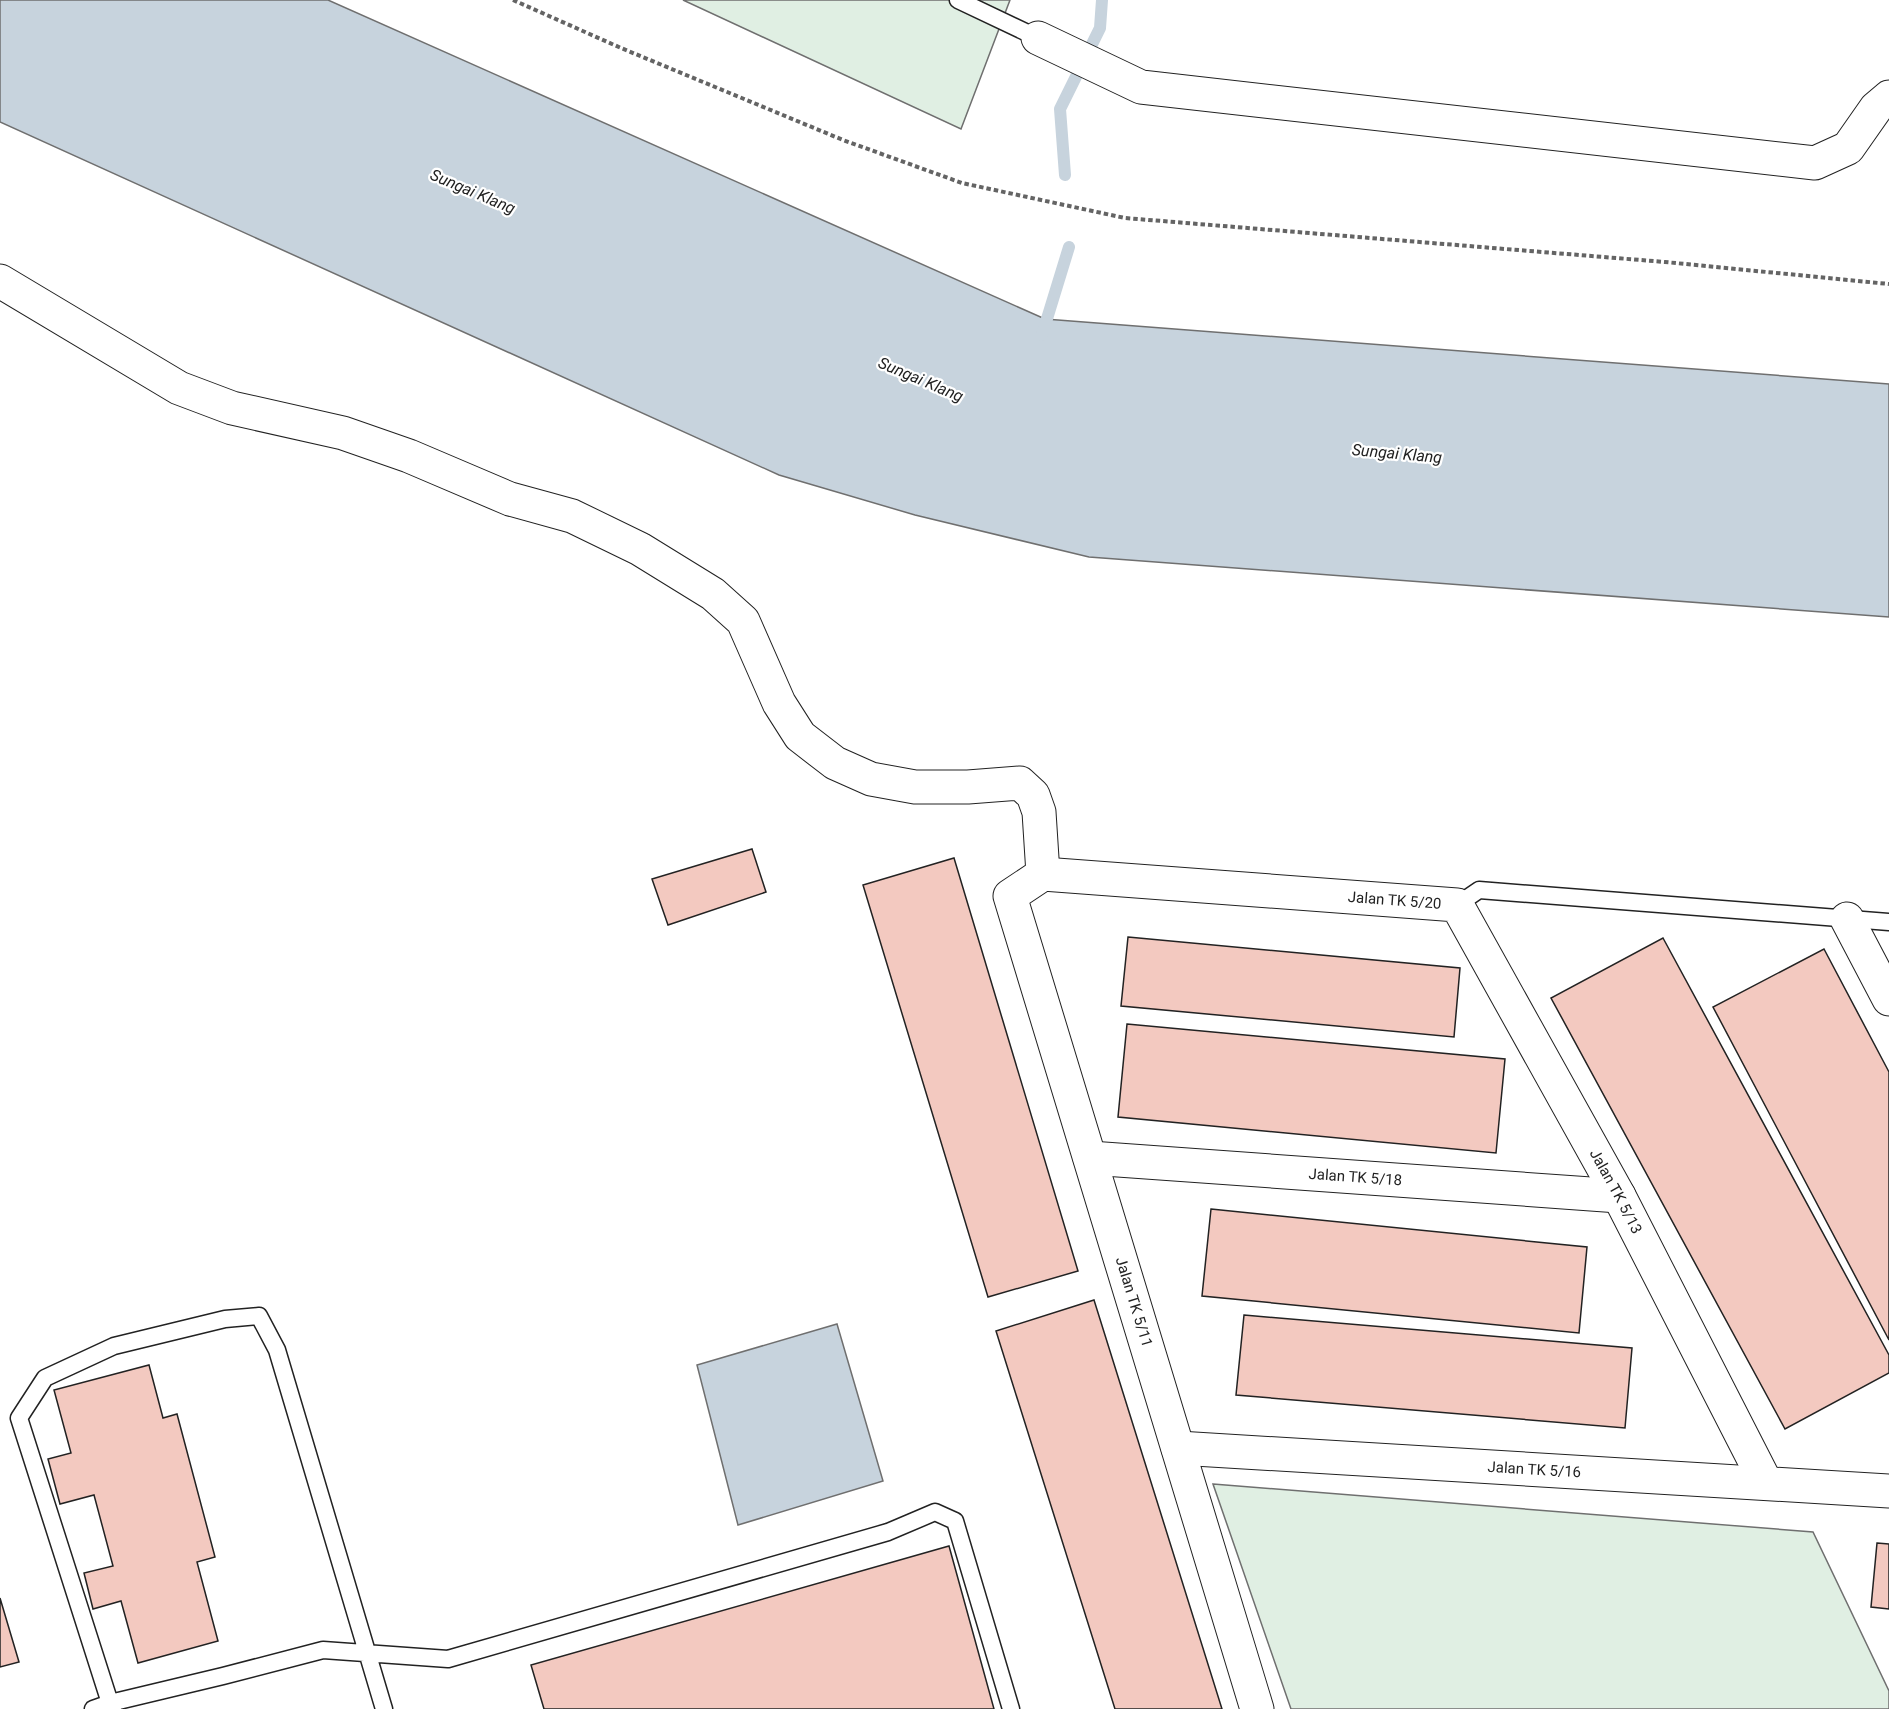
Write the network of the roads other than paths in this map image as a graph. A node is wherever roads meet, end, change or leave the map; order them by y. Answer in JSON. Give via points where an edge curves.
{"nodes":[{"id":1,"x":958,"y":0,"type":"edge"},
{"id":2,"x":1038,"y":38,"type":"joint"},
{"id":3,"x":1889,"y":97,"type":"edge"},
{"id":4,"x":0,"y":281,"type":"edge"},
{"id":5,"x":1043,"y":874,"type":"junction"},
{"id":6,"x":1457,"y":905,"type":"junction"},
{"id":7,"x":1846,"y":919,"type":"junction"},
{"id":8,"x":1889,"y":922,"type":"edge"},
{"id":9,"x":1889,"y":999,"type":"edge"},
{"id":10,"x":1090,"y":1158,"type":"junction"},
{"id":11,"x":1619,"y":1196,"type":"junction"},
{"id":12,"x":1178,"y":1448,"type":"junction"},
{"id":13,"x":1766,"y":1483,"type":"junction"},
{"id":14,"x":1889,"y":1491,"type":"edge"},
{"id":15,"x":369,"y":1653,"type":"junction"},
{"id":16,"x":112,"y":1706,"type":"edge"},
{"id":17,"x":93,"y":1709,"type":"edge"},
{"id":18,"x":384,"y":1709,"type":"edge"},
{"id":19,"x":1011,"y":1709,"type":"edge"},
{"id":20,"x":1257,"y":1709,"type":"edge"}],
"edges":[{"from":1,"to":2,"type":"lane"},
{"from":2,"to":3,"type":"street","via":[[1141,87],[1815,163],[1848,148],[1876,108]]},
{"from":4,"to":5,"type":"street","via":[[179,388],[232,408],[343,433],[387,448],[510,499],[572,516],[640,549],[713,594],[743,621],[779,703],[800,736],[834,763],[871,779],[915,787],[1020,783],[1033,795],[1039,812]]},
{"from":5,"to":6,"type":"street","name":"Jalan TK 5/20"},
{"from":5,"to":10,"type":"street","name":"Jalan TK 5/11","via":[[1010,896]]},
{"from":6,"to":7,"type":"lane","name":"Jalan TK 5/20","via":[[1479,890]]},
{"from":6,"to":11,"type":"street","name":"Jalan TK 5/13"},
{"from":7,"to":8,"type":"lane","name":"Jalan TK 5/20"},
{"from":7,"to":9,"type":"street"},
{"from":10,"to":11,"type":"street","name":"Jalan TK 5/18"},
{"from":10,"to":12,"type":"street","name":"Jalan TK 5/11"},
{"from":11,"to":13,"type":"street","name":"Jalan TK 5/13"},
{"from":12,"to":13,"type":"street","name":"Jalan TK 5/16"},
{"from":12,"to":20,"type":"street","name":"Jalan TK 5/11"},
{"from":13,"to":14,"type":"street","name":"Jalan TK 5/16"},
{"from":15,"to":16,"type":"lane","via":[[323,1650]]},
{"from":15,"to":16,"type":"lane","via":[[278,1350],[259,1316],[225,1319],[114,1346],[45,1378],[19,1418]]},
{"from":15,"to":18,"type":"lane"},
{"from":15,"to":19,"type":"lane","via":[[448,1659],[888,1532],[936,1512],[956,1521]]},
{"from":16,"to":17,"type":"lane"}]}
